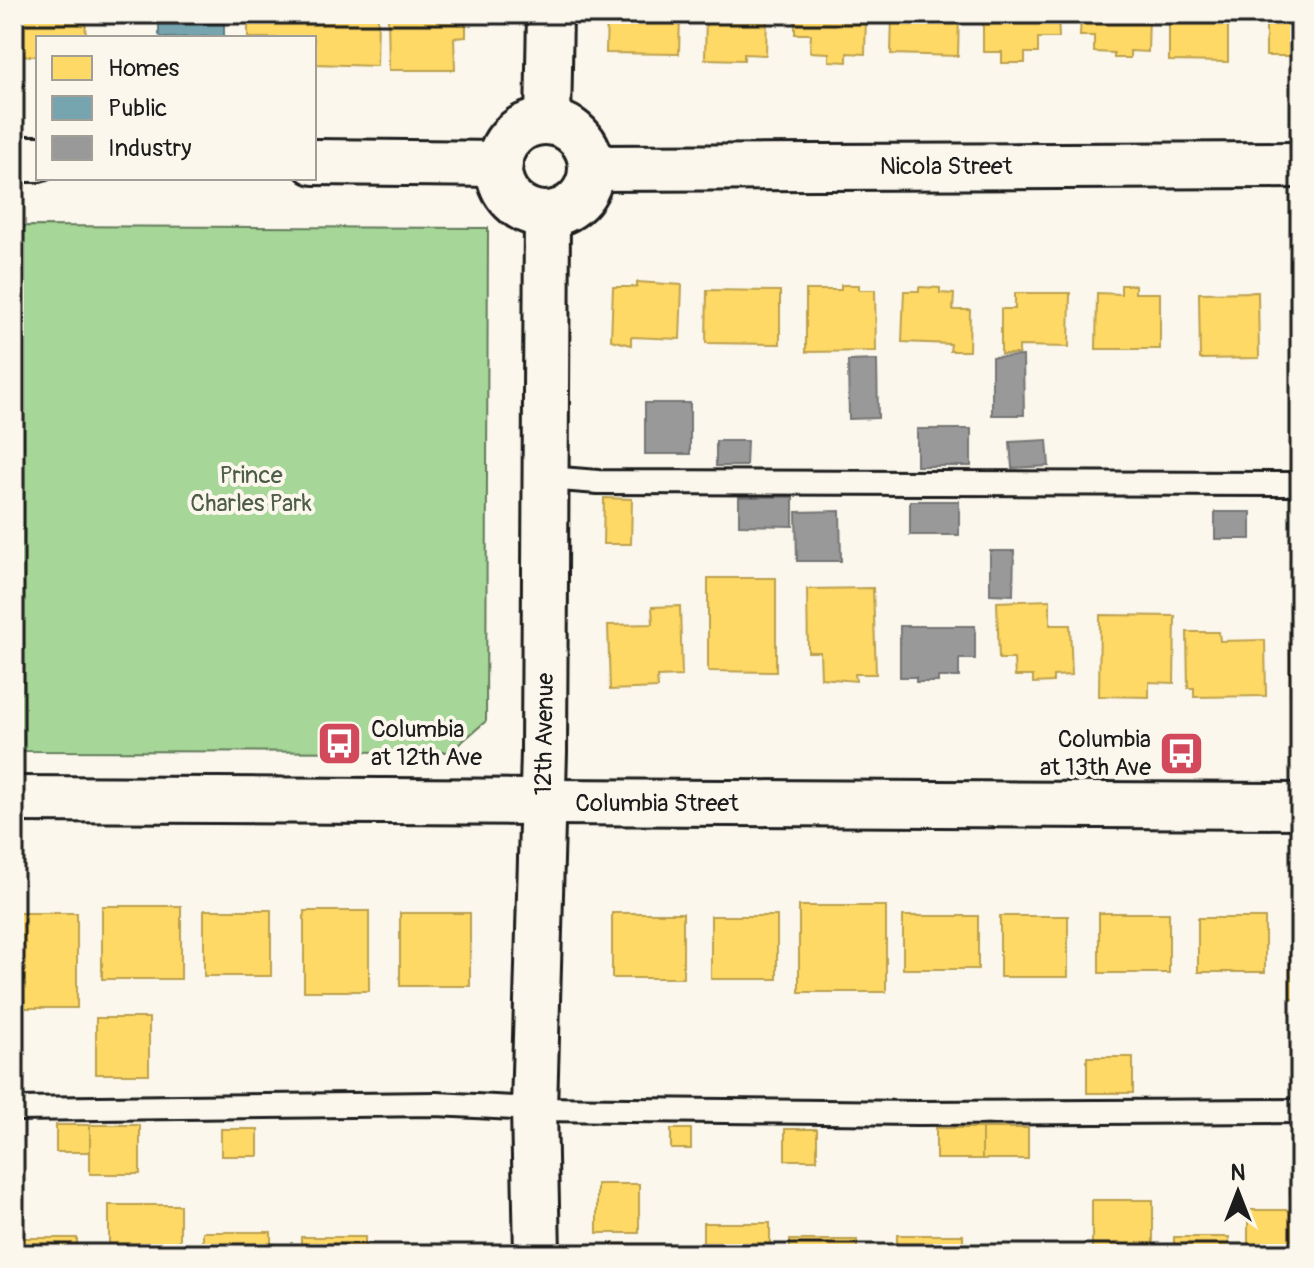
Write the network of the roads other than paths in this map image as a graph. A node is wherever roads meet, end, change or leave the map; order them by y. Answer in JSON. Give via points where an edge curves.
{"nodes":[{"id":1,"x":550,"y":14,"type":"edge"},
{"id":2,"x":548,"y":122,"type":"junction"},
{"id":3,"x":14,"y":159,"type":"edge"},
{"id":4,"x":36,"y":159,"type":"edge"},
{"id":5,"x":316,"y":162,"type":"edge"},
{"id":6,"x":500,"y":164,"type":"junction"},
{"id":7,"x":1300,"y":165,"type":"edge"},
{"id":8,"x":592,"y":168,"type":"junction"},
{"id":9,"x":547,"y":214,"type":"junction"},
{"id":10,"x":548,"y":478,"type":"junction"},
{"id":11,"x":1300,"y":484,"type":"edge"},
{"id":12,"x":14,"y":799,"type":"edge"},
{"id":13,"x":543,"y":802,"type":"junction"},
{"id":14,"x":1300,"y":806,"type":"edge"},
{"id":15,"x":14,"y":1109,"type":"edge"},
{"id":16,"x":534,"y":1109,"type":"junction"},
{"id":17,"x":1300,"y":1111,"type":"edge"},
{"id":18,"x":537,"y":1254,"type":"edge"}],
"edges":[{"from":1,"to":2,"type":"street"},
{"from":2,"to":6,"type":"street","via":[[515,132]]},
{"from":2,"to":8,"type":"street","via":[[573,130],[583,141]]},
{"from":3,"to":4,"type":"street"},
{"from":5,"to":6,"type":"street"},
{"from":6,"to":9,"type":"street","via":[[504,190],[514,202]]},
{"from":7,"to":8,"type":"street","name":"Nicola Street"},
{"from":8,"to":9,"type":"street","via":[[582,197],[571,207]]},
{"from":9,"to":10,"type":"street","name":"12th Avenue"},
{"from":10,"to":11,"type":"lane"},
{"from":10,"to":13,"type":"street","name":"12th Avenue"},
{"from":12,"to":13,"type":"street","name":"Columbia Street"},
{"from":13,"to":14,"type":"street","name":"Columbia Street"},
{"from":13,"to":16,"type":"street","name":"12th Avenue"},
{"from":15,"to":16,"type":"lane","via":[[436,1104]]},
{"from":16,"to":17,"type":"lane"},
{"from":16,"to":18,"type":"street","name":"12th Avenue"}]}
